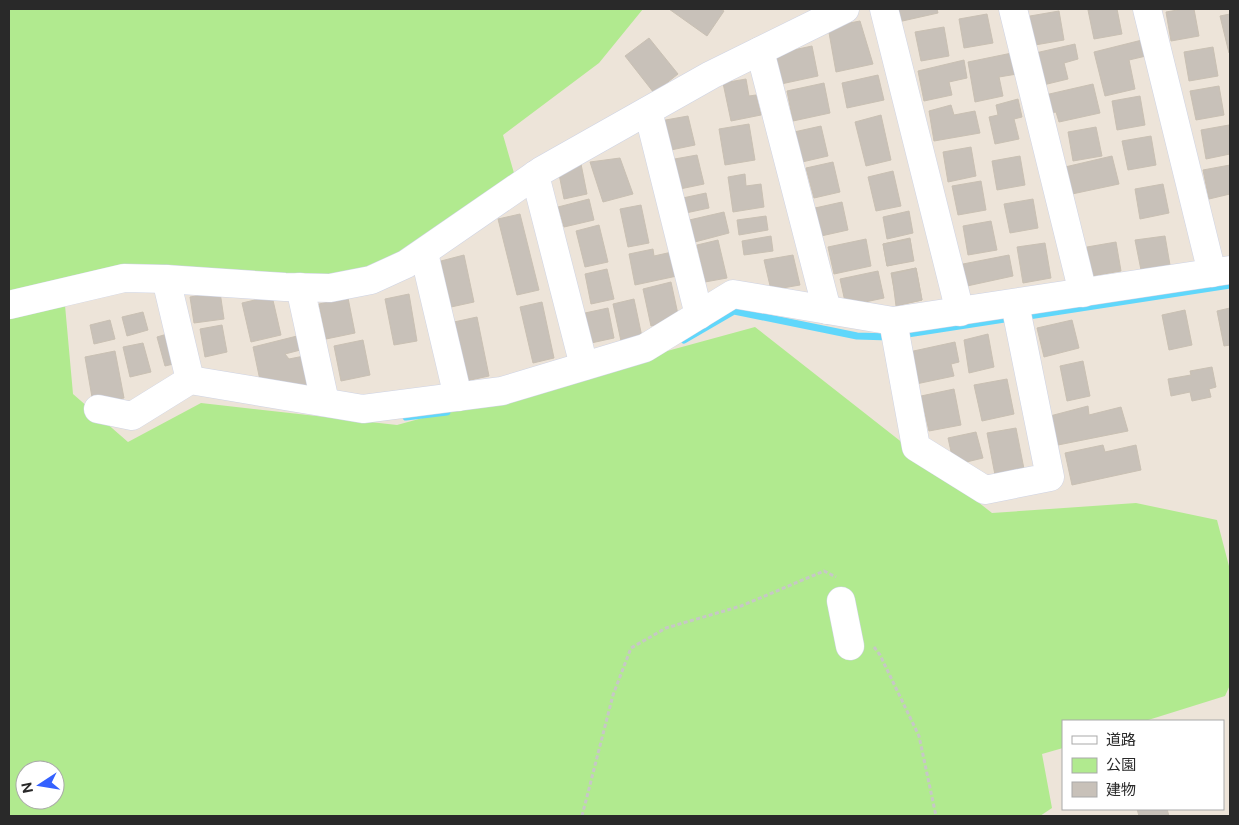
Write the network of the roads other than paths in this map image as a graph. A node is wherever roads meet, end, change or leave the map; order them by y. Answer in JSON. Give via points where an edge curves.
{"nodes":[{"id":1,"x":845,"y":9,"type":"edge"},
{"id":2,"x":884,"y":9,"type":"edge"},
{"id":3,"x":1013,"y":9,"type":"edge"},
{"id":4,"x":1147,"y":9,"type":"edge"},
{"id":5,"x":760,"y":51,"type":"junction"},
{"id":6,"x":648,"y":111,"type":"junction"},
{"id":7,"x":535,"y":175,"type":"junction"},
{"id":8,"x":424,"y":253,"type":"junction"},
{"id":9,"x":1221,"y":271,"type":"edge"},
{"id":10,"x":166,"y":279,"type":"junction"},
{"id":11,"x":300,"y":287,"type":"junction"},
{"id":12,"x":1083,"y":293,"type":"junction"},
{"id":13,"x":1015,"y":304,"type":"junction"},
{"id":14,"x":9,"y":305,"type":"edge"},
{"id":15,"x":826,"y":310,"type":"junction"},
{"id":16,"x":960,"y":312,"type":"junction"},
{"id":17,"x":699,"y":315,"type":"junction"},
{"id":18,"x":893,"y":321,"type":"junction"},
{"id":19,"x":584,"y":366,"type":"junction"},
{"id":20,"x":190,"y":380,"type":"junction"},
{"id":21,"x":458,"y":397,"type":"junction"},
{"id":22,"x":325,"y":402,"type":"junction"},
{"id":23,"x":98,"y":409,"type":"dead end"},
{"id":24,"x":842,"y":601,"type":"road end"},
{"id":25,"x":859,"y":643,"type":"road end"}],
"edges":[{"from":1,"to":5,"type":"street"},
{"from":2,"to":16,"type":"street"},
{"from":3,"to":12,"type":"street"},
{"from":4,"to":9,"type":"street"},
{"from":5,"to":6,"type":"street"},
{"from":5,"to":15,"type":"street"},
{"from":6,"to":7,"type":"street"},
{"from":6,"to":17,"type":"street"},
{"from":7,"to":8,"type":"street"},
{"from":7,"to":19,"type":"street"},
{"from":8,"to":11,"type":"street","via":[[371,280],[330,288]]},
{"from":8,"to":21,"type":"street"},
{"from":9,"to":12,"type":"street"},
{"from":10,"to":11,"type":"street"},
{"from":10,"to":14,"type":"street","via":[[124,278]]},
{"from":10,"to":20,"type":"street"},
{"from":11,"to":22,"type":"street"},
{"from":12,"to":13,"type":"street"},
{"from":13,"to":16,"type":"street"},
{"from":13,"to":18,"type":"street","via":[[1050,477],[985,490],[916,447]]},
{"from":15,"to":17,"type":"street","via":[[733,294]]},
{"from":15,"to":18,"type":"street"},
{"from":16,"to":18,"type":"street"},
{"from":17,"to":19,"type":"street","via":[[645,348]]},
{"from":19,"to":21,"type":"street","via":[[502,391]]},
{"from":20,"to":22,"type":"street"},
{"from":20,"to":23,"type":"street","via":[[132,416]]},
{"from":21,"to":22,"type":"street","via":[[363,409]]},
{"from":24,"to":25,"type":"street"}]}
